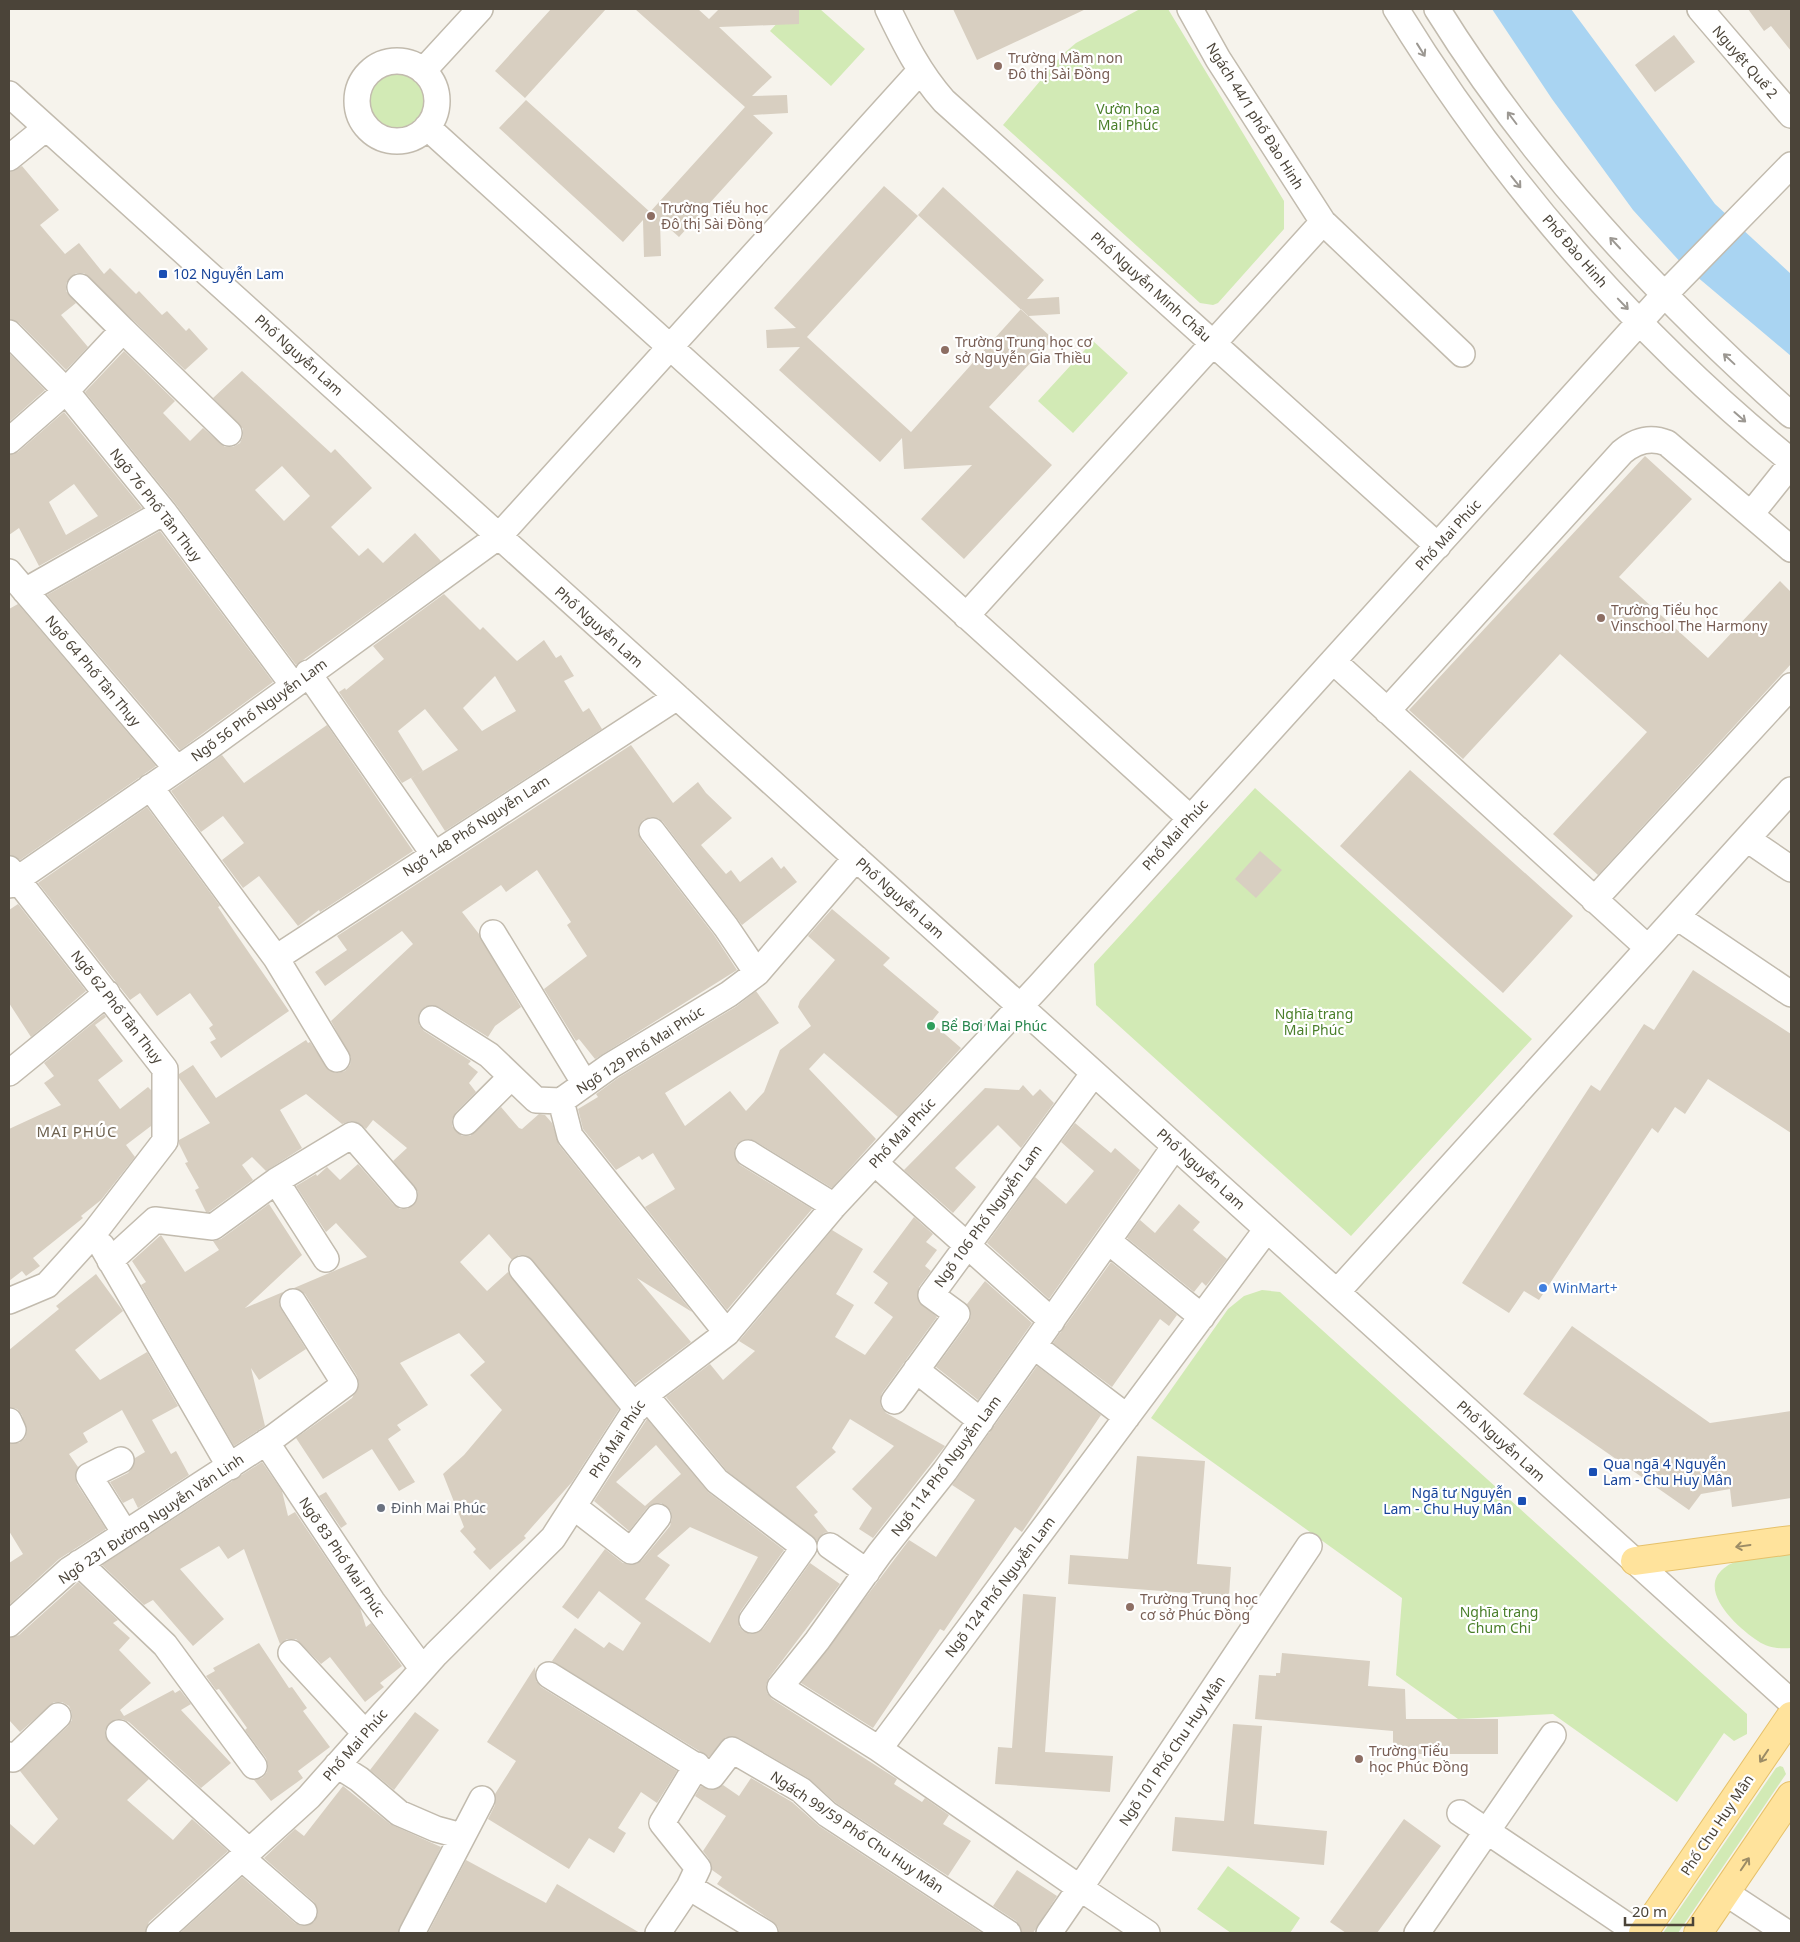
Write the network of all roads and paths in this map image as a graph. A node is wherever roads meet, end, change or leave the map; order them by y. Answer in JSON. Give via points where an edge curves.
{"nodes":[{"id":1,"x":480,"y":9,"type":"edge"},
{"id":2,"x":888,"y":9,"type":"edge"},
{"id":3,"x":1190,"y":9,"type":"edge"},
{"id":4,"x":1396,"y":9,"type":"edge"},
{"id":5,"x":1437,"y":9,"type":"edge"},
{"id":6,"x":1700,"y":9,"type":"edge"},
{"id":7,"x":424,"y":71,"type":"junction"},
{"id":8,"x":920,"y":71,"type":"junction"},
{"id":9,"x":9,"y":94,"type":"edge"},
{"id":10,"x":1791,"y":115,"type":"edge"},
{"id":11,"x":427,"y":127,"type":"junction"},
{"id":12,"x":46,"y":128,"type":"junction"},
{"id":13,"x":9,"y":158,"type":"edge"},
{"id":14,"x":1791,"y":165,"type":"edge"},
{"id":15,"x":1323,"y":222,"type":"junction"},
{"id":16,"x":80,"y":287,"type":"dead end"},
{"id":17,"x":1671,"y":287,"type":"junction"},
{"id":18,"x":1641,"y":322,"type":"junction"},
{"id":19,"x":124,"y":330,"type":"junction"},
{"id":20,"x":9,"y":333,"type":"edge"},
{"id":21,"x":1213,"y":343,"type":"junction"},
{"id":22,"x":670,"y":347,"type":"junction"},
{"id":23,"x":1462,"y":354,"type":"dead end"},
{"id":24,"x":66,"y":391,"type":"junction"},
{"id":25,"x":1791,"y":415,"type":"edge"},
{"id":26,"x":229,"y":433,"type":"dead end"},
{"id":27,"x":9,"y":441,"type":"edge"},
{"id":28,"x":1791,"y":462,"type":"edge"},
{"id":29,"x":164,"y":512,"type":"junction"},
{"id":30,"x":1751,"y":514,"type":"junction"},
{"id":31,"x":499,"y":536,"type":"junction"},
{"id":32,"x":1438,"y":546,"type":"junction"},
{"id":33,"x":1791,"y":550,"type":"edge"},
{"id":34,"x":9,"y":572,"type":"edge"},
{"id":35,"x":25,"y":591,"type":"junction"},
{"id":36,"x":966,"y":616,"type":"junction"},
{"id":37,"x":1333,"y":661,"type":"junction"},
{"id":38,"x":301,"y":679,"type":"junction"},
{"id":39,"x":1791,"y":686,"type":"edge"},
{"id":40,"x":677,"y":697,"type":"junction"},
{"id":41,"x":1387,"y":711,"type":"junction"},
{"id":42,"x":177,"y":769,"type":"junction"},
{"id":43,"x":150,"y":788,"type":"junction"},
{"id":44,"x":1791,"y":790,"type":"edge"},
{"id":45,"x":1190,"y":818,"type":"junction"},
{"id":46,"x":652,"y":831,"type":"dead end"},
{"id":47,"x":1747,"y":839,"type":"junction"},
{"id":48,"x":433,"y":854,"type":"junction"},
{"id":49,"x":856,"y":858,"type":"junction"},
{"id":50,"x":1791,"y":869,"type":"edge"},
{"id":51,"x":11,"y":878,"type":"edge"},
{"id":52,"x":1594,"y":900,"type":"junction"},
{"id":53,"x":1677,"y":917,"type":"junction"},
{"id":54,"x":494,"y":933,"type":"dead end"},
{"id":55,"x":1648,"y":948,"type":"junction"},
{"id":56,"x":276,"y":958,"type":"junction"},
{"id":57,"x":757,"y":973,"type":"junction"},
{"id":58,"x":107,"y":993,"type":"junction"},
{"id":59,"x":1791,"y":994,"type":"edge"},
{"id":60,"x":1020,"y":1006,"type":"junction"},
{"id":61,"x":432,"y":1019,"type":"dead end"},
{"id":62,"x":337,"y":1059,"type":"dead end"},
{"id":63,"x":9,"y":1073,"type":"edge"},
{"id":64,"x":1094,"y":1073,"type":"junction"},
{"id":65,"x":511,"y":1076,"type":"junction"},
{"id":66,"x":585,"y":1084,"type":"junction"},
{"id":67,"x":561,"y":1101,"type":"junction"},
{"id":68,"x":466,"y":1122,"type":"dead end"},
{"id":69,"x":1175,"y":1146,"type":"junction"},
{"id":70,"x":748,"y":1153,"type":"dead end"},
{"id":71,"x":874,"y":1163,"type":"junction"},
{"id":72,"x":276,"y":1181,"type":"junction"},
{"id":73,"x":404,"y":1195,"type":"dead end"},
{"id":74,"x":834,"y":1206,"type":"junction"},
{"id":75,"x":1267,"y":1229,"type":"junction"},
{"id":76,"x":94,"y":1233,"type":"junction"},
{"id":77,"x":1108,"y":1241,"type":"junction"},
{"id":78,"x":967,"y":1244,"type":"junction"},
{"id":79,"x":326,"y":1259,"type":"dead end"},
{"id":80,"x":110,"y":1261,"type":"junction"},
{"id":81,"x":522,"y":1269,"type":"dead end"},
{"id":82,"x":1336,"y":1292,"type":"junction"},
{"id":83,"x":9,"y":1301,"type":"edge"},
{"id":84,"x":293,"y":1302,"type":"dead end"},
{"id":85,"x":1202,"y":1317,"type":"junction"},
{"id":86,"x":1052,"y":1320,"type":"junction"},
{"id":87,"x":728,"y":1333,"type":"junction"},
{"id":88,"x":1034,"y":1346,"type":"junction"},
{"id":89,"x":916,"y":1370,"type":"junction"},
{"id":90,"x":894,"y":1401,"type":"dead end"},
{"id":91,"x":641,"y":1402,"type":"junction"},
{"id":92,"x":1127,"y":1417,"type":"junction"},
{"id":93,"x":981,"y":1421,"type":"junction"},
{"id":94,"x":270,"y":1439,"type":"junction"},
{"id":95,"x":121,"y":1460,"type":"dead end"},
{"id":96,"x":230,"y":1467,"type":"junction"},
{"id":97,"x":574,"y":1506,"type":"junction"},
{"id":98,"x":658,"y":1517,"type":"dead end"},
{"id":99,"x":125,"y":1533,"type":"junction"},
{"id":100,"x":1791,"y":1540,"type":"edge"},
{"id":101,"x":830,"y":1546,"type":"dead end"},
{"id":102,"x":1309,"y":1546,"type":"dead end"},
{"id":103,"x":1635,"y":1561,"type":"junction"},
{"id":104,"x":79,"y":1563,"type":"junction"},
{"id":105,"x":866,"y":1572,"type":"junction"},
{"id":106,"x":752,"y":1620,"type":"dead end"},
{"id":107,"x":9,"y":1624,"type":"edge"},
{"id":108,"x":292,"y":1653,"type":"dead end"},
{"id":109,"x":422,"y":1668,"type":"junction"},
{"id":110,"x":549,"y":1674,"type":"dead end"},
{"id":111,"x":1791,"y":1702,"type":"edge"},
{"id":112,"x":58,"y":1716,"type":"dead end"},
{"id":113,"x":1791,"y":1716,"type":"edge"},
{"id":114,"x":119,"y":1733,"type":"dead end"},
{"id":115,"x":365,"y":1733,"type":"junction"},
{"id":116,"x":1553,"y":1735,"type":"dead end"},
{"id":117,"x":879,"y":1749,"type":"junction"},
{"id":118,"x":9,"y":1755,"type":"edge"},
{"id":119,"x":337,"y":1765,"type":"junction"},
{"id":120,"x":254,"y":1766,"type":"dead end"},
{"id":121,"x":705,"y":1771,"type":"junction"},
{"id":122,"x":1791,"y":1796,"type":"edge"},
{"id":123,"x":482,"y":1799,"type":"dead end"},
{"id":124,"x":1460,"y":1813,"type":"dead end"},
{"id":125,"x":1487,"y":1831,"type":"junction"},
{"id":126,"x":462,"y":1836,"type":"junction"},
{"id":127,"x":245,"y":1855,"type":"junction"},
{"id":128,"x":689,"y":1886,"type":"junction"},
{"id":129,"x":1080,"y":1888,"type":"junction"},
{"id":130,"x":1726,"y":1893,"type":"junction"},
{"id":131,"x":304,"y":1912,"type":"dead end"},
{"id":132,"x":159,"y":1933,"type":"edge"},
{"id":133,"x":412,"y":1933,"type":"edge"},
{"id":134,"x":658,"y":1933,"type":"edge"},
{"id":135,"x":765,"y":1933,"type":"edge"},
{"id":136,"x":1008,"y":1933,"type":"edge"},
{"id":137,"x":1049,"y":1933,"type":"edge"},
{"id":138,"x":1147,"y":1933,"type":"edge"},
{"id":139,"x":1417,"y":1933,"type":"edge"},
{"id":140,"x":1638,"y":1933,"type":"edge"},
{"id":141,"x":1643,"y":1933,"type":"edge"},
{"id":142,"x":1698,"y":1933,"type":"edge"},
{"id":143,"x":1787,"y":1933,"type":"edge"}],
"edges":[{"from":1,"to":7,"type":"street"},
{"from":2,"to":8,"type":"street","name":"Phố Nguyễn Minh Châu"},
{"from":3,"to":15,"type":"street","name":"Ngách 44/1 phố Đào Hinh","via":[[1218,59]]},
{"from":4,"to":18,"type":"street","name":"Phố Đào Hinh","one_way":true,"via":[[1454,100],[1514,181],[1580,259]]},
{"from":17,"to":5,"type":"street","one_way":true,"via":[[1607,235],[1540,156]]},
{"from":6,"to":10,"type":"street","name":"Nguyệt Quế 2"},
{"from":7,"to":11,"type":"street","via":[[434,86],[437,98],[434,118]]},
{"from":7,"to":11,"type":"street","via":[[404,62],[391,61],[379,65],[363,78],[357,104],[367,128],[384,139],[410,139]]},
{"from":8,"to":21,"type":"street","name":"Phố Nguyễn Minh Châu","via":[[944,101]]},
{"from":8,"to":22,"type":"street","name":"Ngõ 56 Phố Nguyễn Lam"},
{"from":9,"to":12,"type":"street","name":"Phố Nguyễn Lam"},
{"from":11,"to":22,"type":"street"},
{"from":12,"to":13,"type":"street"},
{"from":12,"to":31,"type":"street","name":"Phố Nguyễn Lam"},
{"from":14,"to":17,"type":"street","name":"Phố Mai Phúc"},
{"from":15,"to":21,"type":"street"},
{"from":15,"to":23,"type":"street","name":"Ngách 44/1 phố Đào Hinh"},
{"from":16,"to":19,"type":"street"},
{"from":17,"to":18,"type":"street","name":"Phố Mai Phúc"},
{"from":25,"to":17,"type":"street","one_way":true},
{"from":18,"to":28,"type":"street","name":"Phố Đào Hinh","one_way":true},
{"from":18,"to":32,"type":"street","name":"Phố Mai Phúc"},
{"from":19,"to":24,"type":"street"},
{"from":19,"to":26,"type":"street"},
{"from":20,"to":24,"type":"street","name":"Ngõ 76 Phố Tân Thụy"},
{"from":21,"to":32,"type":"street","name":"Phố Nguyễn Minh Châu"},
{"from":21,"to":36,"type":"street"},
{"from":22,"to":31,"type":"street","name":"Ngõ 56 Phố Nguyễn Lam"},
{"from":22,"to":36,"type":"street"},
{"from":24,"to":27,"type":"street"},
{"from":24,"to":29,"type":"street","name":"Ngõ 76 Phố Tân Thụy"},
{"from":28,"to":30,"type":"street"},
{"from":29,"to":35,"type":"street"},
{"from":29,"to":38,"type":"street","name":"Ngõ 76 Phố Tân Thụy"},
{"from":30,"to":33,"type":"street"},
{"from":30,"to":41,"type":"street","via":[[1667,443],[1652,439],[1630,446]]},
{"from":31,"to":38,"type":"street","name":"Ngõ 56 Phố Nguyễn Lam"},
{"from":31,"to":40,"type":"street","name":"Phố Nguyễn Lam"},
{"from":32,"to":37,"type":"street","name":"Phố Mai Phúc"},
{"from":34,"to":35,"type":"street","name":"Ngõ 64 Phố Tân Thụy"},
{"from":35,"to":42,"type":"street","name":"Ngõ 64 Phố Tân Thụy"},
{"from":36,"to":45,"type":"street"},
{"from":37,"to":41,"type":"street"},
{"from":37,"to":45,"type":"street","name":"Phố Mai Phúc"},
{"from":38,"to":42,"type":"street","name":"Ngõ 56 Phố Nguyễn Lam"},
{"from":38,"to":48,"type":"street","name":"Ngõ 76 Phố Tân Thụy"},
{"from":39,"to":52,"type":"street"},
{"from":40,"to":48,"type":"street","name":"Ngõ 148 Phố Nguyễn Lam"},
{"from":40,"to":49,"type":"street","name":"Phố Nguyễn Lam"},
{"from":41,"to":52,"type":"street"},
{"from":42,"to":43,"type":"street","name":"Ngõ 56 Phố Nguyễn Lam"},
{"from":43,"to":51,"type":"street","name":"Ngõ 56 Phố Nguyễn Lam"},
{"from":43,"to":56,"type":"street"},
{"from":44,"to":47,"type":"street"},
{"from":45,"to":60,"type":"street","name":"Phố Mai Phúc"},
{"from":46,"to":57,"type":"street"},
{"from":47,"to":50,"type":"street"},
{"from":47,"to":53,"type":"street"},
{"from":48,"to":56,"type":"street","name":"Ngõ 148 Phố Nguyễn Lam"},
{"from":49,"to":57,"type":"street","name":"Ngõ 129 Phố Mai Phúc"},
{"from":49,"to":60,"type":"street","name":"Phố Nguyễn Lam"},
{"from":51,"to":58,"type":"street","name":"Ngõ 62 Phố Tân Thụy"},
{"from":52,"to":55,"type":"street"},
{"from":53,"to":55,"type":"street"},
{"from":53,"to":59,"type":"street"},
{"from":54,"to":66,"type":"street"},
{"from":55,"to":82,"type":"street"},
{"from":56,"to":62,"type":"street"},
{"from":57,"to":66,"type":"street","name":"Ngõ 129 Phố Mai Phúc"},
{"from":58,"to":63,"type":"street"},
{"from":58,"to":76,"type":"street","name":"Ngõ 62 Phố Tân Thụy","via":[[165,1069],[165,1141]]},
{"from":60,"to":64,"type":"street","name":"Phố Nguyễn Lam"},
{"from":60,"to":71,"type":"street","name":"Phố Mai Phúc"},
{"from":61,"to":65,"type":"street","via":[[489,1056]]},
{"from":64,"to":69,"type":"street","name":"Phố Nguyễn Lam"},
{"from":64,"to":78,"type":"street","name":"Ngõ 106 Phố Nguyễn Lam"},
{"from":65,"to":67,"type":"street","via":[[536,1100]]},
{"from":65,"to":68,"type":"street"},
{"from":66,"to":67,"type":"street","name":"Ngõ 129 Phố Mai Phúc"},
{"from":67,"to":87,"type":"street","name":"Ngõ 129 Phố Mai Phúc","via":[[570,1136]]},
{"from":69,"to":75,"type":"street","name":"Phố Nguyễn Lam"},
{"from":69,"to":77,"type":"street","name":"Ngõ 114 Phố Nguyễn Lam"},
{"from":70,"to":74,"type":"street"},
{"from":71,"to":74,"type":"street","name":"Phố Mai Phúc"},
{"from":71,"to":78,"type":"street"},
{"from":72,"to":73,"type":"street","via":[[352,1135]]},
{"from":72,"to":79,"type":"street"},
{"from":72,"to":80,"type":"street","via":[[214,1227],[155,1220]]},
{"from":74,"to":87,"type":"street","name":"Phố Mai Phúc"},
{"from":75,"to":82,"type":"street","name":"Phố Nguyễn Lam"},
{"from":75,"to":85,"type":"street","name":"Ngõ 124 Phố Nguyễn Lam"},
{"from":76,"to":80,"type":"street"},
{"from":76,"to":83,"type":"street","name":"Ngõ 62 Phố Tân Thụy","via":[[46,1285]]},
{"from":77,"to":85,"type":"street"},
{"from":77,"to":86,"type":"street","name":"Ngõ 114 Phố Nguyễn Lam"},
{"from":78,"to":86,"type":"street"},
{"from":78,"to":89,"type":"street","name":"Ngõ 106 Phố Nguyễn Lam","via":[[930,1295],[957,1314]]},
{"from":80,"to":96,"type":"street"},
{"from":81,"to":91,"type":"street"},
{"from":82,"to":103,"type":"street","name":"Phố Nguyễn Lam"},
{"from":84,"to":94,"type":"street","name":"Ngõ 231 Đường Nguyễn Văn Linh","via":[[345,1384]]},
{"from":85,"to":92,"type":"street","name":"Ngõ 124 Phố Nguyễn Lam"},
{"from":86,"to":88,"type":"street","name":"Ngõ 114 Phố Nguyễn Lam"},
{"from":87,"to":91,"type":"street","name":"Phố Mai Phúc"},
{"from":88,"to":92,"type":"street"},
{"from":88,"to":93,"type":"street","name":"Ngõ 114 Phố Nguyễn Lam"},
{"from":89,"to":90,"type":"street","name":"Ngõ 106 Phố Nguyễn Lam"},
{"from":89,"to":93,"type":"street"},
{"from":91,"to":97,"type":"street","name":"Phố Mai Phúc"},
{"from":91,"to":106,"type":"street","via":[[717,1481],[804,1547]]},
{"from":92,"to":117,"type":"street","name":"Ngõ 124 Phố Nguyễn Lam"},
{"from":93,"to":105,"type":"street","name":"Ngõ 114 Phố Nguyễn Lam"},
{"from":94,"to":96,"type":"street","name":"Ngõ 231 Đường Nguyễn Văn Linh"},
{"from":94,"to":109,"type":"street","name":"Ngõ 83 Phố Mai Phúc","via":[[372,1601]]},
{"from":95,"to":99,"type":"street","via":[[90,1476]]},
{"from":96,"to":99,"type":"street","name":"Ngõ 231 Đường Nguyễn Văn Linh"},
{"from":97,"to":98,"type":"street","via":[[631,1550]]},
{"from":97,"to":109,"type":"street","name":"Phố Mai Phúc","via":[[553,1538]]},
{"from":99,"to":104,"type":"street","name":"Ngõ 231 Đường Nguyễn Văn Linh"},
{"from":100,"to":103,"type":"main road","one_way":true},
{"from":101,"to":105,"type":"street"},
{"from":102,"to":129,"type":"street","name":"Ngõ 101 Phố Chu Huy Mân","via":[[1204,1689]]},
{"from":103,"to":111,"type":"street","name":"Phố Nguyễn Lam"},
{"from":104,"to":107,"type":"street","name":"Ngõ 231 Đường Nguyễn Văn Linh"},
{"from":104,"to":120,"type":"street","via":[[166,1645]]},
{"from":105,"to":117,"type":"street","name":"Ngõ 114 Phố Nguyễn Lam","via":[[780,1687]]},
{"from":108,"to":115,"type":"street"},
{"from":109,"to":115,"type":"street","name":"Phố Mai Phúc"},
{"from":110,"to":121,"type":"street"},
{"from":112,"to":118,"type":"street","via":[[12,1758]]},
{"from":113,"to":141,"type":"main road","name":"Phố Chu Huy Mân","one_way":true},
{"from":114,"to":127,"type":"street"},
{"from":115,"to":119,"type":"street","name":"Phố Mai Phúc"},
{"from":116,"to":125,"type":"street"},
{"from":117,"to":129,"type":"street"},
{"from":119,"to":126,"type":"street","via":[[399,1813]]},
{"from":119,"to":127,"type":"street","name":"Phố Mai Phúc","via":[[309,1797]]},
{"from":121,"to":128,"type":"street","via":[[662,1823],[698,1868]]},
{"from":121,"to":136,"type":"street","name":"Ngách 99/59 Phố Chu Huy Mân","via":[[732,1750],[801,1790],[827,1814]]},
{"from":130,"to":122,"type":"main road","one_way":true},
{"from":123,"to":126,"type":"street"},
{"from":124,"to":125,"type":"street"},
{"from":125,"to":139,"type":"street"},
{"from":125,"to":140,"type":"street"},
{"from":126,"to":133,"type":"street"},
{"from":127,"to":131,"type":"street"},
{"from":127,"to":132,"type":"street","name":"Phố Mai Phúc"},
{"from":128,"to":134,"type":"street"},
{"from":128,"to":135,"type":"street"},
{"from":129,"to":137,"type":"street","name":"Ngõ 101 Phố Chu Huy Mân"},
{"from":129,"to":138,"type":"street"},
{"from":130,"to":142,"type":"main road"},
{"from":130,"to":143,"type":"street"}]}
